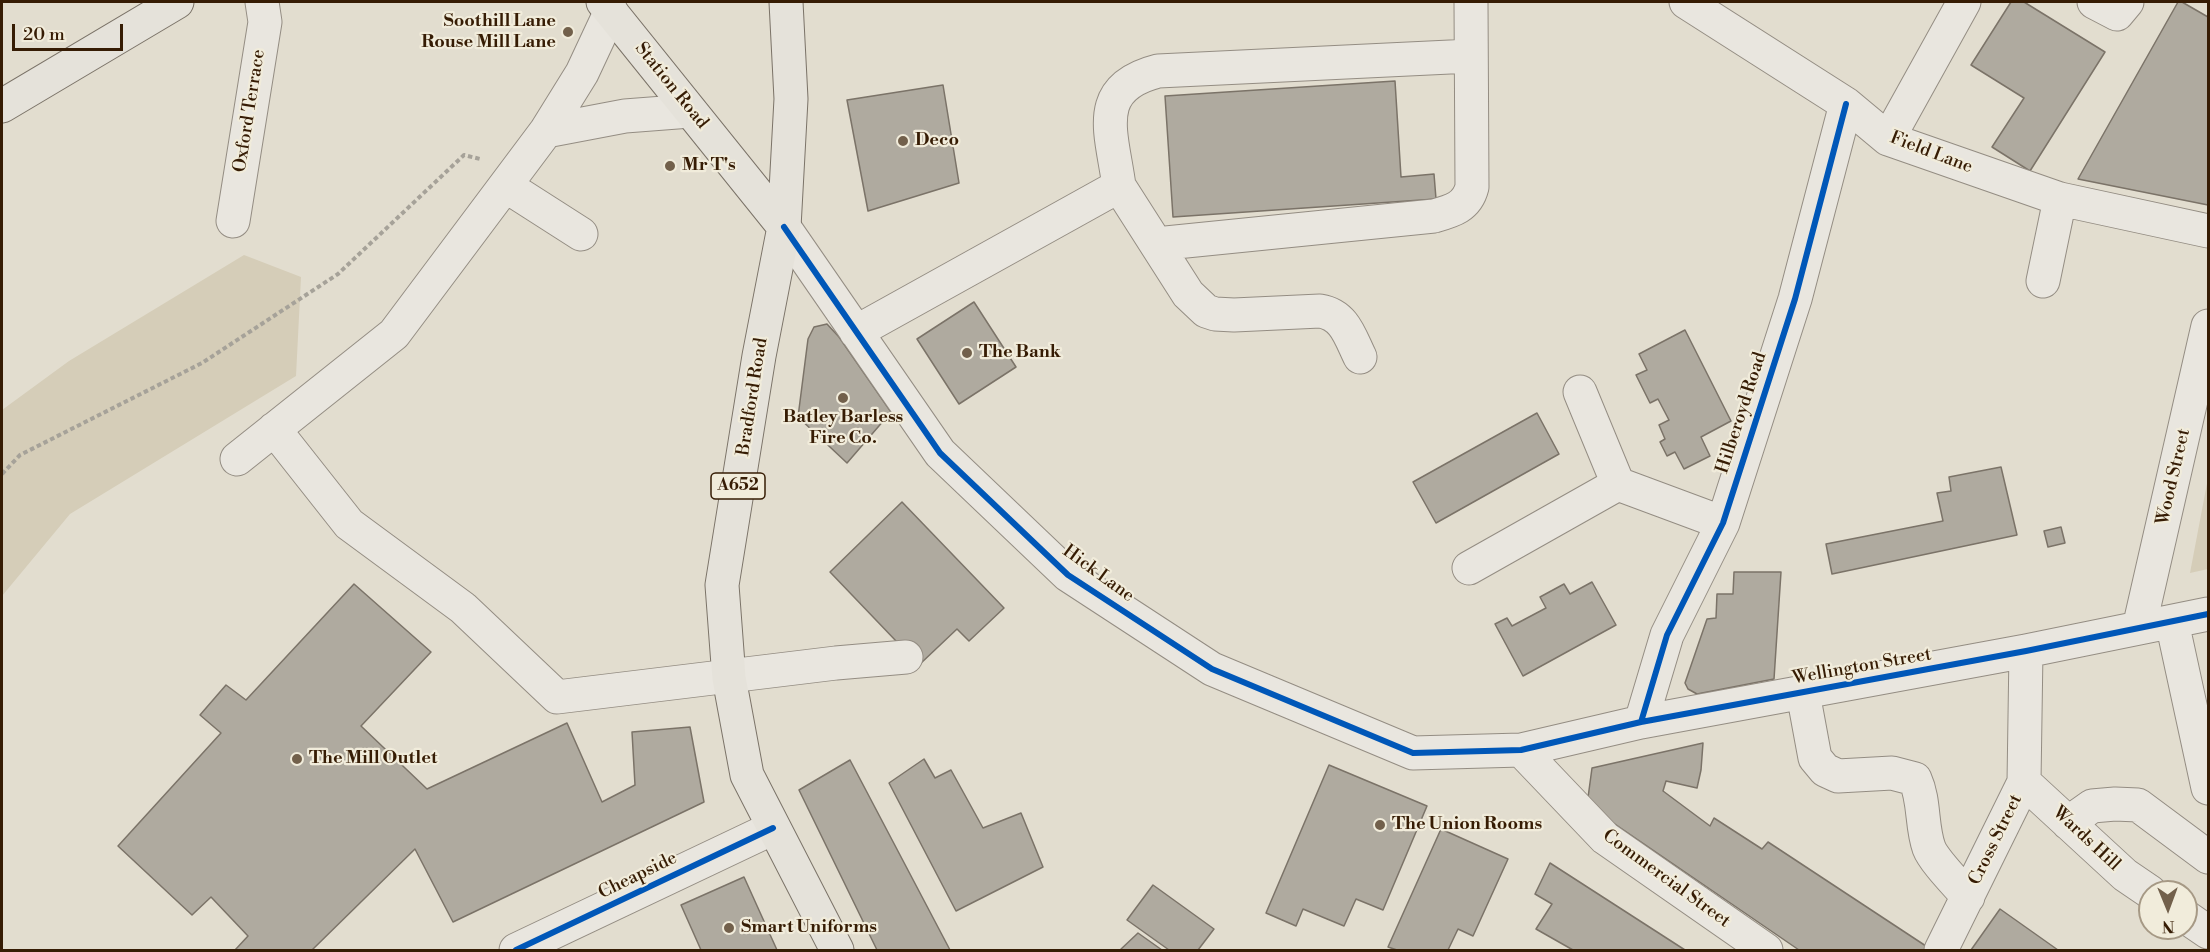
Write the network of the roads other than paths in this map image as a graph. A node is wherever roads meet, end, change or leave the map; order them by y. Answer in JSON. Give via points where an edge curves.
{"nodes":[{"id":1,"x":177,"y":2,"type":"edge"},
{"id":2,"x":262,"y":2,"type":"edge"},
{"id":3,"x":786,"y":2,"type":"edge"},
{"id":4,"x":1471,"y":2,"type":"edge"},
{"id":5,"x":1686,"y":2,"type":"edge"},
{"id":6,"x":1964,"y":2,"type":"edge"},
{"id":7,"x":2094,"y":2,"type":"edge"},
{"id":8,"x":2127,"y":2,"type":"edge"},
{"id":9,"x":607,"y":6,"type":"edge"},
{"id":10,"x":1471,"y":56,"type":"junction"},
{"id":11,"x":1846,"y":104,"type":"junction"},
{"id":12,"x":2,"y":106,"type":"edge"},
{"id":13,"x":690,"y":111,"type":"junction"},
{"id":14,"x":546,"y":131,"type":"junction"},
{"id":15,"x":1888,"y":139,"type":"junction"},
{"id":16,"x":512,"y":177,"type":"junction"},
{"id":17,"x":1119,"y":186,"type":"junction"},
{"id":18,"x":2060,"y":199,"type":"junction"},
{"id":19,"x":232,"y":221,"type":"dead end"},
{"id":20,"x":784,"y":226,"type":"junction"},
{"id":21,"x":2208,"y":231,"type":"edge"},
{"id":22,"x":581,"y":234,"type":"dead end"},
{"id":23,"x":1156,"y":244,"type":"junction"},
{"id":24,"x":2043,"y":281,"type":"dead end"},
{"id":25,"x":2208,"y":326,"type":"edge"},
{"id":26,"x":856,"y":332,"type":"junction"},
{"id":27,"x":1360,"y":357,"type":"dead end"},
{"id":28,"x":1580,"y":392,"type":"dead end"},
{"id":29,"x":274,"y":429,"type":"junction"},
{"id":30,"x":237,"y":459,"type":"dead end"},
{"id":31,"x":1618,"y":484,"type":"junction"},
{"id":32,"x":1723,"y":523,"type":"junction"},
{"id":33,"x":1469,"y":568,"type":"dead end"},
{"id":34,"x":2208,"y":614,"type":"edge"},
{"id":35,"x":2172,"y":622,"type":"junction"},
{"id":36,"x":2139,"y":628,"type":"junction"},
{"id":37,"x":2026,"y":651,"type":"junction"},
{"id":38,"x":906,"y":657,"type":"dead end"},
{"id":39,"x":729,"y":678,"type":"junction"},
{"id":40,"x":1803,"y":693,"type":"junction"},
{"id":41,"x":1641,"y":722,"type":"junction"},
{"id":42,"x":1521,"y":750,"type":"junction"},
{"id":43,"x":2024,"y":782,"type":"junction"},
{"id":44,"x":2208,"y":788,"type":"edge"},
{"id":45,"x":2068,"y":823,"type":"junction"},
{"id":46,"x":773,"y":828,"type":"junction"},
{"id":47,"x":2208,"y":857,"type":"edge"},
{"id":48,"x":2138,"y":884,"type":"edge"},
{"id":49,"x":1968,"y":897,"type":"junction"},
{"id":50,"x":516,"y":951,"type":"edge"},
{"id":51,"x":837,"y":951,"type":"edge"},
{"id":52,"x":1766,"y":951,"type":"edge"},
{"id":53,"x":1941,"y":951,"type":"edge"}],
"edges":[{"from":1,"to":12,"type":"main road"},
{"from":2,"to":19,"type":"street","name":"Oxford Terrace","via":[[265,22]]},
{"from":3,"to":20,"type":"main road","name":"Bradford Road","number":"A652","via":[[790,99]]},
{"from":4,"to":10,"type":"street"},
{"from":5,"to":11,"type":"street","name":"Field Lane"},
{"from":6,"to":15,"type":"street"},
{"from":7,"to":8,"type":"street","via":[[2117,14]]},
{"from":9,"to":13,"type":"main road","name":"Station Road"},
{"from":9,"to":14,"type":"street","via":[[582,73]]},
{"from":10,"to":17,"type":"street","via":[[1158,71],[1137,76],[1114,99],[1111,112]]},
{"from":10,"to":23,"type":"street","via":[[1472,187],[1463,205],[1434,216]]},
{"from":11,"to":15,"type":"street","name":"Field Lane"},
{"from":11,"to":32,"type":"street","name":"Hilberoyd Road","via":[[1795,299]]},
{"from":13,"to":14,"type":"street","via":[[625,116]]},
{"from":13,"to":20,"type":"main road","name":"Station Road"},
{"from":14,"to":16,"type":"street"},
{"from":15,"to":18,"type":"street","name":"Field Lane"},
{"from":16,"to":22,"type":"street"},
{"from":16,"to":29,"type":"street","via":[[394,334]]},
{"from":17,"to":23,"type":"street"},
{"from":17,"to":26,"type":"street"},
{"from":18,"to":21,"type":"street","name":"Field Lane"},
{"from":18,"to":24,"type":"street"},
{"from":20,"to":26,"type":"street","name":"Hick Lane"},
{"from":20,"to":39,"type":"main road","name":"Bradford Road","number":"A652","via":[[722,585]]},
{"from":23,"to":27,"type":"street","via":[[1188,294],[1206,311],[1233,315],[1332,313],[1346,327]]},
{"from":25,"to":36,"type":"street","name":"Wood Street"},
{"from":26,"to":42,"type":"street","name":"Hick Lane","via":[[940,453],[1068,575],[1212,669],[1413,753]]},
{"from":28,"to":31,"type":"street"},
{"from":29,"to":30,"type":"street"},
{"from":29,"to":39,"type":"street","via":[[349,524],[464,608],[557,697]]},
{"from":31,"to":32,"type":"street"},
{"from":31,"to":33,"type":"street"},
{"from":32,"to":41,"type":"street","name":"Hilberoyd Road","via":[[1667,635]]},
{"from":34,"to":35,"type":"street","name":"Wellington Street"},
{"from":35,"to":36,"type":"street","name":"Wellington Street"},
{"from":35,"to":44,"type":"street"},
{"from":36,"to":37,"type":"street","name":"Wellington Street"},
{"from":37,"to":40,"type":"street","name":"Wellington Street"},
{"from":37,"to":43,"type":"street","name":"Cross Street"},
{"from":38,"to":39,"type":"street"},
{"from":39,"to":46,"type":"main road","name":"Bradford Road","number":"A652","via":[[747,775]]},
{"from":40,"to":41,"type":"street","name":"Wellington Street"},
{"from":40,"to":49,"type":"street","via":[[1815,758],[1825,770],[1838,776],[1892,773],[1915,779],[1921,792],[1930,851]]},
{"from":41,"to":42,"type":"street","name":"Wellington Street"},
{"from":42,"to":52,"type":"street","name":"Commercial Street","via":[[1605,838]]},
{"from":43,"to":45,"type":"street","name":"Wards Hill"},
{"from":43,"to":49,"type":"street","name":"Cross Street"},
{"from":45,"to":47,"type":"street","via":[[2092,806],[2139,805]]},
{"from":45,"to":48,"type":"street","name":"Wards Hill"},
{"from":46,"to":50,"type":"street","name":"Cheapside"},
{"from":46,"to":51,"type":"main road","name":"Bradford Road","number":"A652"},
{"from":49,"to":53,"type":"street","name":"Cross Street"}]}
